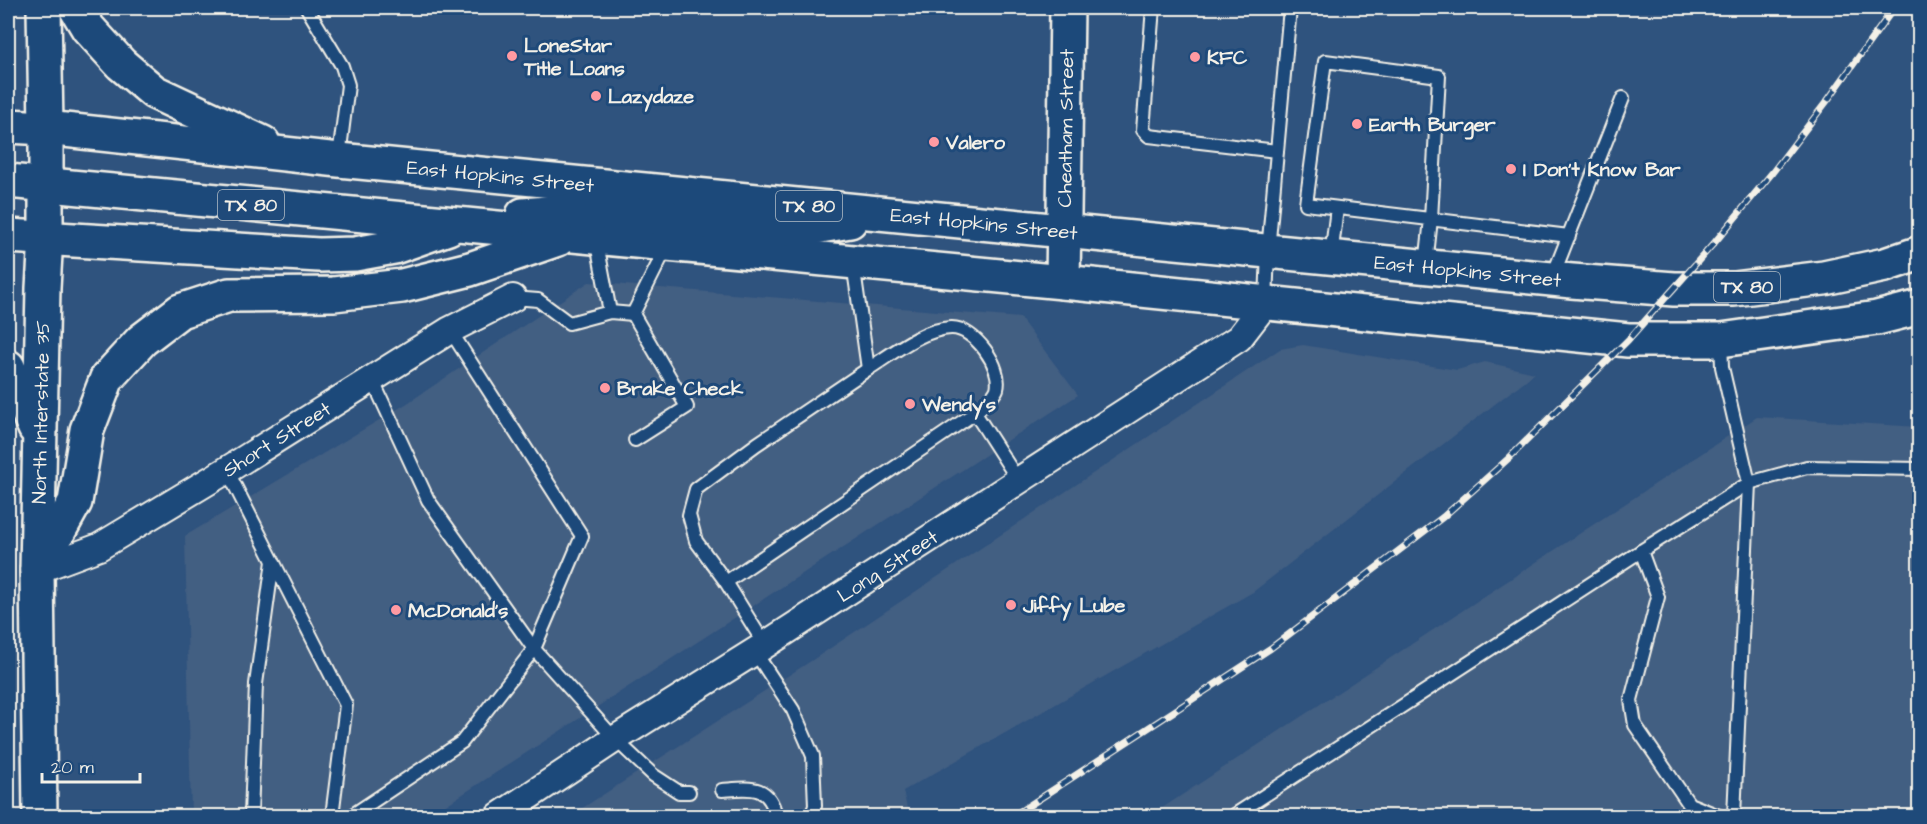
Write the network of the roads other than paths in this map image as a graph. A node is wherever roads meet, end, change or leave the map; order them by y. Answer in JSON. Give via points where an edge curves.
{"nodes":[{"id":1,"x":44,"y":8,"type":"edge"},
{"id":2,"x":76,"y":8,"type":"edge"},
{"id":3,"x":307,"y":8,"type":"edge"},
{"id":4,"x":1067,"y":8,"type":"edge"},
{"id":5,"x":1154,"y":8,"type":"edge"},
{"id":6,"x":1290,"y":8,"type":"edge"},
{"id":7,"x":1623,"y":98,"type":"dead end"},
{"id":8,"x":8,"y":126,"type":"edge"},
{"id":9,"x":46,"y":128,"type":"junction"},
{"id":10,"x":1277,"y":151,"type":"junction"},
{"id":11,"x":286,"y":154,"type":"junction"},
{"id":12,"x":339,"y":160,"type":"junction"},
{"id":13,"x":8,"y":181,"type":"edge"},
{"id":14,"x":46,"y":185,"type":"junction"},
{"id":15,"x":1337,"y":208,"type":"junction"},
{"id":16,"x":889,"y":214,"type":"junction"},
{"id":17,"x":1431,"y":219,"type":"junction"},
{"id":18,"x":456,"y":225,"type":"junction"},
{"id":19,"x":1064,"y":231,"type":"junction"},
{"id":20,"x":8,"y":236,"type":"edge"},
{"id":21,"x":583,"y":236,"type":"junction"},
{"id":22,"x":1569,"y":236,"type":"junction"},
{"id":23,"x":46,"y":237,"type":"junction"},
{"id":24,"x":668,"y":244,"type":"junction"},
{"id":25,"x":1268,"y":251,"type":"junction"},
{"id":26,"x":1920,"y":253,"type":"edge"},
{"id":27,"x":1331,"y":257,"type":"junction"},
{"id":28,"x":853,"y":262,"type":"junction"},
{"id":29,"x":1426,"y":267,"type":"junction"},
{"id":30,"x":1552,"y":279,"type":"junction"},
{"id":31,"x":1063,"y":282,"type":"junction"},
{"id":32,"x":513,"y":298,"type":"joint"},
{"id":33,"x":1266,"y":303,"type":"junction"},
{"id":34,"x":1920,"y":307,"type":"edge"},
{"id":35,"x":610,"y":312,"type":"junction"},
{"id":36,"x":633,"y":314,"type":"junction"},
{"id":37,"x":1877,"y":318,"type":"junction"},
{"id":38,"x":1920,"y":322,"type":"edge"},
{"id":39,"x":450,"y":330,"type":"junction"},
{"id":40,"x":1721,"y":340,"type":"junction"},
{"id":41,"x":8,"y":367,"type":"edge"},
{"id":42,"x":868,"y":369,"type":"junction"},
{"id":43,"x":372,"y":380,"type":"junction"},
{"id":44,"x":975,"y":414,"type":"junction"},
{"id":45,"x":39,"y":435,"type":"junction"},
{"id":46,"x":635,"y":440,"type":"dead end"},
{"id":47,"x":1920,"y":469,"type":"edge"},
{"id":48,"x":227,"y":470,"type":"junction"},
{"id":49,"x":1018,"y":480,"type":"junction"},
{"id":50,"x":1749,"y":483,"type":"junction"},
{"id":51,"x":1641,"y":551,"type":"junction"},
{"id":52,"x":273,"y":561,"type":"junction"},
{"id":53,"x":37,"y":570,"type":"junction"},
{"id":54,"x":726,"y":582,"type":"junction"},
{"id":55,"x":760,"y":648,"type":"junction"},
{"id":56,"x":534,"y":649,"type":"junction"},
{"id":57,"x":615,"y":740,"type":"junction"},
{"id":58,"x":722,"y":789,"type":"dead end"},
{"id":59,"x":689,"y":792,"type":"dead end"},
{"id":60,"x":515,"y":812,"type":"edge"},
{"id":61,"x":40,"y":816,"type":"edge"},
{"id":62,"x":251,"y":816,"type":"edge"},
{"id":63,"x":332,"y":816,"type":"edge"},
{"id":64,"x":351,"y":816,"type":"edge"},
{"id":65,"x":776,"y":816,"type":"edge"},
{"id":66,"x":811,"y":816,"type":"edge"},
{"id":67,"x":1233,"y":816,"type":"edge"},
{"id":68,"x":1719,"y":816,"type":"edge"},
{"id":69,"x":1734,"y":816,"type":"edge"}],
"edges":[{"from":1,"to":9,"type":"main road","name":"North Interstate 35"},
{"from":2,"to":11,"type":"main road","via":[[88,28],[121,64],[154,92]]},
{"from":3,"to":12,"type":"lane","via":[[342,66],[348,85]]},
{"from":4,"to":19,"type":"main road","name":"Cheatham Street"},
{"from":5,"to":10,"type":"lane","via":[[1143,130],[1149,136]]},
{"from":6,"to":10,"type":"lane"},
{"from":7,"to":22,"type":"lane"},
{"from":8,"to":9,"type":"main road","number":"TX 80"},
{"from":9,"to":11,"type":"main road","name":"East Hopkins Street","number":"TX 80"},
{"from":9,"to":14,"type":"main road","name":"North Interstate 35"},
{"from":10,"to":25,"type":"lane"},
{"from":11,"to":12,"type":"main road","name":"East Hopkins Street","number":"TX 80"},
{"from":12,"to":16,"type":"main road","name":"East Hopkins Street","number":"TX 80"},
{"from":13,"to":14,"type":"main road","number":"TX 80"},
{"from":14,"to":18,"type":"main road","number":"TX 80"},
{"from":14,"to":23,"type":"main road","name":"North Interstate 35"},
{"from":15,"to":17,"type":"lane"},
{"from":15,"to":17,"type":"lane","via":[[1306,204],[1325,61],[1439,76]]},
{"from":15,"to":27,"type":"lane"},
{"from":16,"to":18,"type":"main road","via":[[797,230],[584,210]]},
{"from":16,"to":19,"type":"main road","name":"East Hopkins Street","number":"TX 80"},
{"from":17,"to":22,"type":"lane"},
{"from":17,"to":29,"type":"lane"},
{"from":18,"to":21,"type":"main road","number":"TX 80"},
{"from":18,"to":23,"type":"main road","via":[[394,247],[356,254],[319,255]]},
{"from":19,"to":25,"type":"main road","name":"East Hopkins Street","number":"TX 80"},
{"from":19,"to":31,"type":"main road","name":"Cheatham Street"},
{"from":20,"to":23,"type":"main road"},
{"from":21,"to":24,"type":"main road","number":"TX 80"},
{"from":21,"to":35,"type":"lane"},
{"from":21,"to":53,"type":"main road","via":[[402,286],[334,294],[229,295],[180,311],[142,340],[107,378],[87,430],[75,502]]},
{"from":22,"to":30,"type":"lane"},
{"from":23,"to":45,"type":"main road","name":"North Interstate 35"},
{"from":24,"to":28,"type":"main road","number":"TX 80"},
{"from":24,"to":36,"type":"lane"},
{"from":25,"to":27,"type":"main road","name":"East Hopkins Street","number":"TX 80"},
{"from":25,"to":33,"type":"lane"},
{"from":26,"to":30,"type":"main road","name":"East Hopkins Street","number":"TX 80","via":[[1824,278],[1734,289],[1674,289]]},
{"from":27,"to":29,"type":"main road","name":"East Hopkins Street","number":"TX 80"},
{"from":28,"to":31,"type":"main road","number":"TX 80"},
{"from":28,"to":42,"type":"lane"},
{"from":29,"to":30,"type":"main road","name":"East Hopkins Street","number":"TX 80"},
{"from":31,"to":33,"type":"main road","number":"TX 80"},
{"from":32,"to":35,"type":"lane","via":[[538,300],[569,323]]},
{"from":32,"to":39,"type":"street","name":"Short Street"},
{"from":33,"to":40,"type":"main road","number":"TX 80","via":[[1628,340]]},
{"from":33,"to":49,"type":"street","name":"Long Street","via":[[1239,338]]},
{"from":34,"to":37,"type":"main road","number":"TX 80"},
{"from":35,"to":36,"type":"lane"},
{"from":36,"to":46,"type":"lane","via":[[687,407]]},
{"from":37,"to":38,"type":"main road"},
{"from":37,"to":40,"type":"main road","number":"TX 80"},
{"from":39,"to":43,"type":"street","name":"Short Street"},
{"from":39,"to":56,"type":"lane","via":[[582,536]]},
{"from":40,"to":50,"type":"lane","via":[[1722,367]]},
{"from":41,"to":45,"type":"main road"},
{"from":42,"to":44,"type":"lane","via":[[922,335],[952,327],[970,334],[998,373],[996,391]]},
{"from":42,"to":54,"type":"lane","via":[[696,489],[688,515],[696,541]]},
{"from":43,"to":48,"type":"street","name":"Short Street"},
{"from":43,"to":56,"type":"lane","via":[[428,500]]},
{"from":44,"to":49,"type":"lane"},
{"from":44,"to":54,"type":"lane"},
{"from":45,"to":53,"type":"main road","name":"North Interstate 35"},
{"from":47,"to":50,"type":"lane","via":[[1807,467]]},
{"from":48,"to":52,"type":"lane"},
{"from":48,"to":53,"type":"street","name":"Short Street","via":[[99,547]]},
{"from":49,"to":55,"type":"street","name":"Long Street"},
{"from":50,"to":51,"type":"lane"},
{"from":50,"to":69,"type":"lane"},
{"from":51,"to":67,"type":"lane"},
{"from":51,"to":68,"type":"lane","via":[[1658,597],[1631,700],[1635,725],[1689,804]]},
{"from":52,"to":62,"type":"lane","via":[[256,684]]},
{"from":52,"to":63,"type":"lane","via":[[346,705]]},
{"from":53,"to":61,"type":"main road","name":"North Interstate 35"},
{"from":54,"to":55,"type":"lane"},
{"from":55,"to":57,"type":"street","name":"Long Street"},
{"from":55,"to":66,"type":"lane","via":[[813,756],[815,806]]},
{"from":56,"to":57,"type":"lane"},
{"from":56,"to":64,"type":"lane","via":[[462,742]]},
{"from":57,"to":59,"type":"lane","via":[[653,775],[679,792]]},
{"from":57,"to":60,"type":"street","name":"Long Street"},
{"from":58,"to":65,"type":"lane","via":[[754,788],[766,794]]}]}
